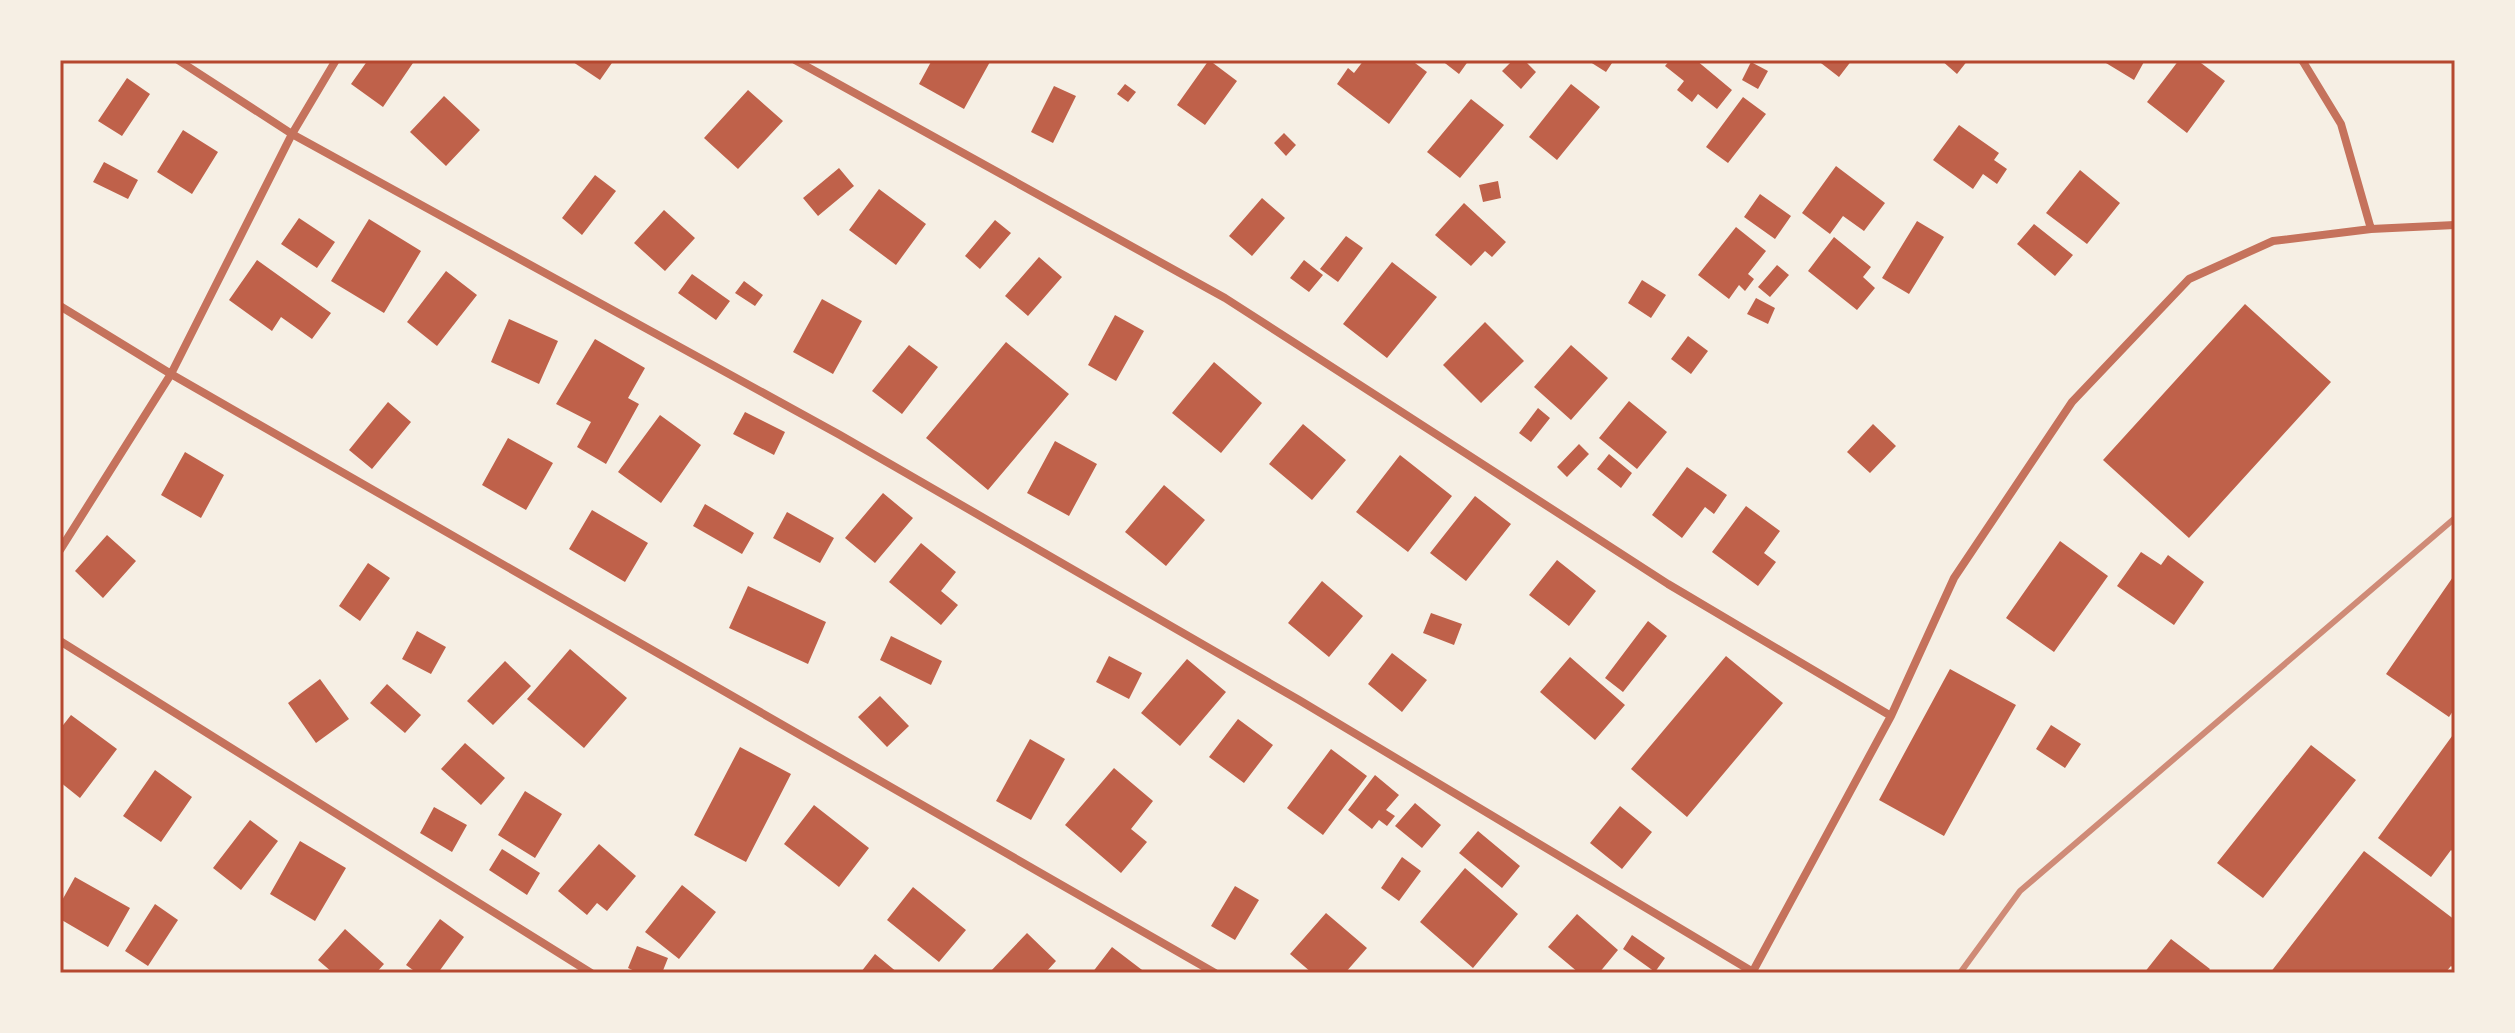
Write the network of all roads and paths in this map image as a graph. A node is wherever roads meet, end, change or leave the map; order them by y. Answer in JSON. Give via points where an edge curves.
{"nodes":[{"id":1,"x":178,"y":60,"type":"edge"},
{"id":2,"x":336,"y":60,"type":"edge"},
{"id":3,"x":795,"y":60,"type":"edge"},
{"id":4,"x":2302,"y":60,"type":"edge"},
{"id":5,"x":292,"y":134,"type":"junction"},
{"id":6,"x":2455,"y":225,"type":"edge"},
{"id":7,"x":2371,"y":229,"type":"junction"},
{"id":8,"x":60,"y":306,"type":"edge"},
{"id":9,"x":171,"y":374,"type":"junction"},
{"id":10,"x":60,"y":550,"type":"edge"},
{"id":11,"x":60,"y":641,"type":"edge"},
{"id":12,"x":1891,"y":716,"type":"junction"},
{"id":13,"x":1753,"y":972,"type":"edge"},
{"id":14,"x":591,"y":973,"type":"edge"},
{"id":15,"x":1215,"y":973,"type":"edge"}],
"edges":[{"from":1,"to":5,"type":"street"},
{"from":2,"to":5,"type":"street"},
{"from":3,"to":12,"type":"street","via":[[1225,298],[1668,584]]},
{"from":4,"to":7,"type":"street","via":[[2341,124]]},
{"from":5,"to":9,"type":"street"},
{"from":5,"to":13,"type":"street","via":[[840,435],[1299,700]]},
{"from":6,"to":7,"type":"street"},
{"from":7,"to":12,"type":"street","via":[[2273,241],[2189,279],[2072,402],[1954,578]]},
{"from":8,"to":9,"type":"street"},
{"from":9,"to":10,"type":"street"},
{"from":9,"to":15,"type":"street"},
{"from":11,"to":14,"type":"street"},
{"from":12,"to":13,"type":"street"}]}
